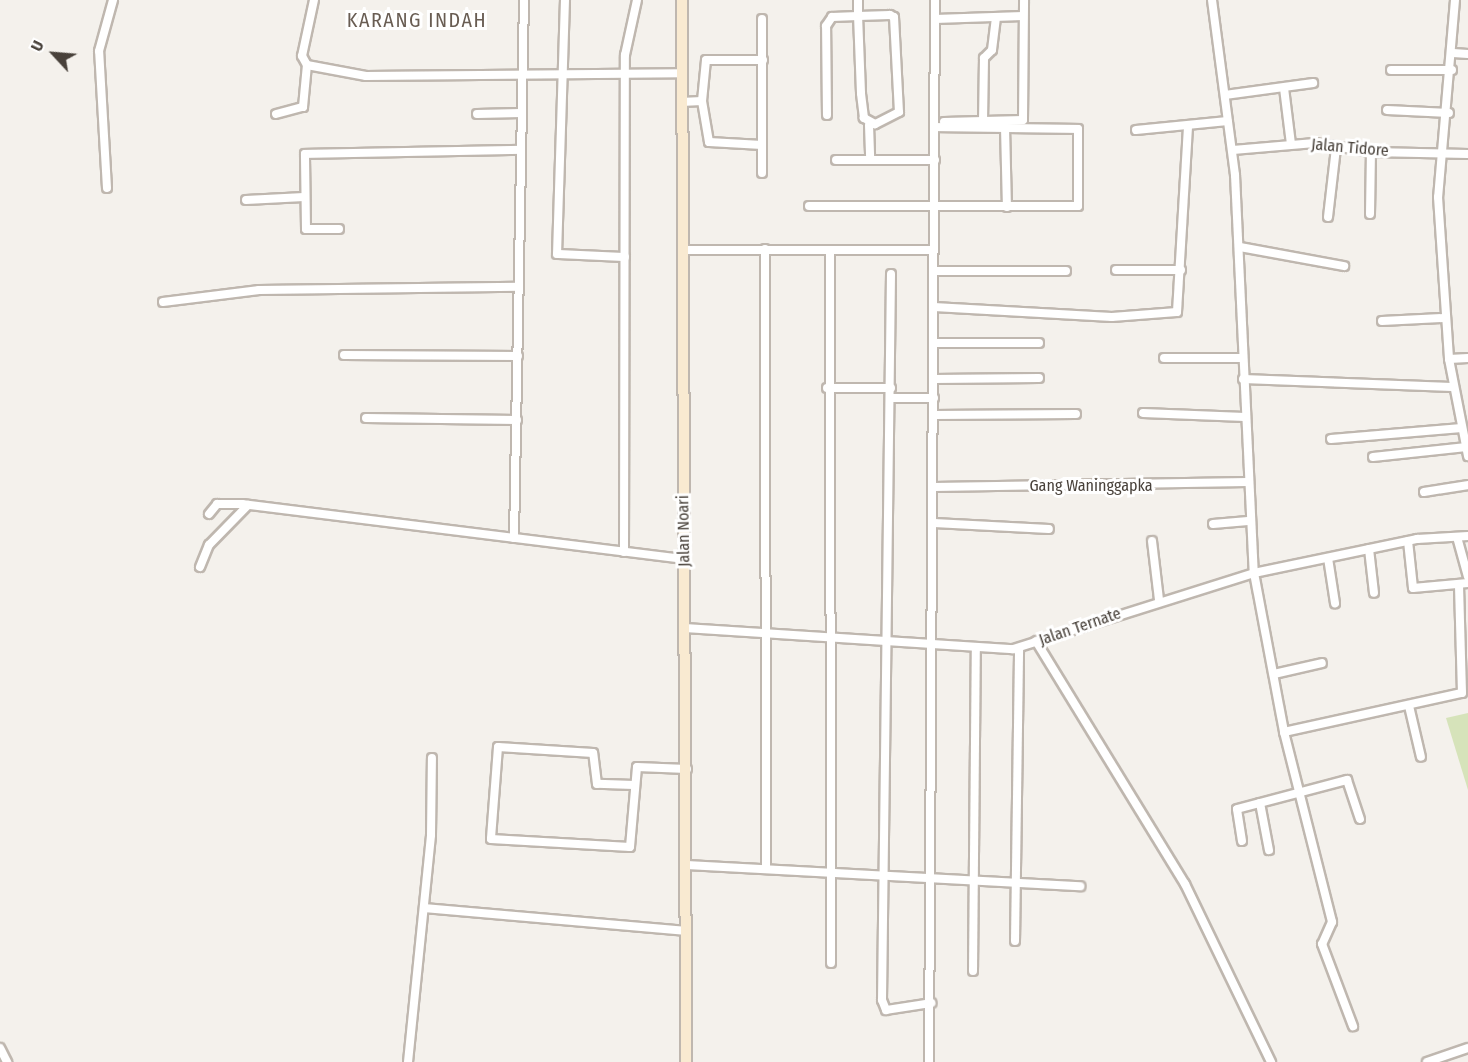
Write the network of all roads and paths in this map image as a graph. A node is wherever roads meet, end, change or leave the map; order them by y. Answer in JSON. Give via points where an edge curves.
{"nodes":[{"id":1,"x":113,"y":0,"type":"edge"},
{"id":2,"x":314,"y":0,"type":"edge"},
{"id":3,"x":524,"y":0,"type":"edge"},
{"id":4,"x":566,"y":0,"type":"edge"},
{"id":5,"x":637,"y":0,"type":"edge"},
{"id":6,"x":682,"y":0,"type":"edge"},
{"id":7,"x":858,"y":0,"type":"edge"},
{"id":8,"x":935,"y":0,"type":"edge"},
{"id":9,"x":1024,"y":0,"type":"edge"},
{"id":10,"x":1212,"y":0,"type":"edge"},
{"id":11,"x":1455,"y":0,"type":"edge"},
{"id":12,"x":1023,"y":14,"type":"junction"},
{"id":13,"x":858,"y":16,"type":"junction"},
{"id":14,"x":996,"y":17,"type":"junction"},
{"id":15,"x":762,"y":19,"type":"dead end"},
{"id":16,"x":936,"y":19,"type":"junction"},
{"id":17,"x":1453,"y":53,"type":"junction"},
{"id":18,"x":1468,"y":54,"type":"edge"},
{"id":19,"x":763,"y":60,"type":"junction"},
{"id":20,"x":307,"y":65,"type":"junction"},
{"id":21,"x":1391,"y":70,"type":"dead end"},
{"id":22,"x":1452,"y":70,"type":"junction"},
{"id":23,"x":682,"y":73,"type":"junction"},
{"id":24,"x":628,"y":74,"type":"junction"},
{"id":25,"x":523,"y":75,"type":"junction"},
{"id":26,"x":560,"y":75,"type":"junction"},
{"id":27,"x":1313,"y":83,"type":"dead end"},
{"id":28,"x":1284,"y":88,"type":"junction"},
{"id":29,"x":1225,"y":95,"type":"junction"},
{"id":30,"x":702,"y":101,"type":"junction"},
{"id":31,"x":681,"y":102,"type":"junction"},
{"id":32,"x":1387,"y":110,"type":"dead end"},
{"id":33,"x":521,"y":113,"type":"junction"},
{"id":34,"x":1449,"y":113,"type":"junction"},
{"id":35,"x":276,"y":114,"type":"dead end"},
{"id":36,"x":477,"y":114,"type":"dead end"},
{"id":37,"x":827,"y":115,"type":"dead end"},
{"id":38,"x":1228,"y":121,"type":"junction"},
{"id":39,"x":983,"y":122,"type":"junction"},
{"id":40,"x":935,"y":124,"type":"junction"},
{"id":41,"x":869,"y":125,"type":"junction"},
{"id":42,"x":1188,"y":126,"type":"junction"},
{"id":43,"x":1005,"y":127,"type":"junction"},
{"id":44,"x":1136,"y":130,"type":"dead end"},
{"id":45,"x":1291,"y":144,"type":"junction"},
{"id":46,"x":762,"y":145,"type":"junction"},
{"id":47,"x":1336,"y":148,"type":"junction"},
{"id":48,"x":519,"y":150,"type":"junction"},
{"id":49,"x":1233,"y":150,"type":"junction"},
{"id":50,"x":1444,"y":151,"type":"junction"},
{"id":51,"x":1371,"y":152,"type":"junction"},
{"id":52,"x":1468,"y":154,"type":"edge"},
{"id":53,"x":870,"y":159,"type":"junction"},
{"id":54,"x":836,"y":160,"type":"dead end"},
{"id":55,"x":935,"y":160,"type":"junction"},
{"id":56,"x":762,"y":172,"type":"dead end"},
{"id":57,"x":107,"y":188,"type":"dead end"},
{"id":58,"x":304,"y":197,"type":"junction"},
{"id":59,"x":246,"y":200,"type":"dead end"},
{"id":60,"x":808,"y":206,"type":"dead end"},
{"id":61,"x":935,"y":206,"type":"junction"},
{"id":62,"x":1007,"y":207,"type":"junction"},
{"id":63,"x":1370,"y":214,"type":"dead end"},
{"id":64,"x":1328,"y":217,"type":"dead end"},
{"id":65,"x":339,"y":228,"type":"dead end"},
{"id":66,"x":1240,"y":246,"type":"junction"},
{"id":67,"x":765,"y":249,"type":"junction"},
{"id":68,"x":682,"y":250,"type":"junction"},
{"id":69,"x":830,"y":250,"type":"junction"},
{"id":70,"x":934,"y":250,"type":"junction"},
{"id":71,"x":625,"y":257,"type":"junction"},
{"id":72,"x":1344,"y":266,"type":"dead end"},
{"id":73,"x":934,"y":270,"type":"junction"},
{"id":74,"x":1116,"y":270,"type":"dead end"},
{"id":75,"x":1181,"y":270,"type":"junction"},
{"id":76,"x":1066,"y":271,"type":"dead end"},
{"id":77,"x":891,"y":274,"type":"dead end"},
{"id":78,"x":519,"y":287,"type":"junction"},
{"id":79,"x":163,"y":302,"type":"dead end"},
{"id":80,"x":934,"y":307,"type":"junction"},
{"id":81,"x":1444,"y":318,"type":"junction"},
{"id":82,"x":1382,"y":321,"type":"dead end"},
{"id":83,"x":934,"y":343,"type":"junction"},
{"id":84,"x":1039,"y":343,"type":"dead end"},
{"id":85,"x":344,"y":354,"type":"dead end"},
{"id":86,"x":518,"y":356,"type":"junction"},
{"id":87,"x":1164,"y":358,"type":"dead end"},
{"id":88,"x":1243,"y":358,"type":"junction"},
{"id":89,"x":1468,"y":358,"type":"edge"},
{"id":90,"x":1449,"y":359,"type":"junction"},
{"id":91,"x":1039,"y":378,"type":"dead end"},
{"id":92,"x":1243,"y":379,"type":"junction"},
{"id":93,"x":934,"y":380,"type":"junction"},
{"id":94,"x":1452,"y":387,"type":"junction"},
{"id":95,"x":826,"y":388,"type":"junction"},
{"id":96,"x":891,"y":388,"type":"junction"},
{"id":97,"x":891,"y":398,"type":"junction"},
{"id":98,"x":933,"y":398,"type":"junction"},
{"id":99,"x":1143,"y":413,"type":"dead end"},
{"id":100,"x":1076,"y":414,"type":"dead end"},
{"id":101,"x":934,"y":415,"type":"junction"},
{"id":102,"x":1245,"y":417,"type":"junction"},
{"id":103,"x":366,"y":418,"type":"dead end"},
{"id":104,"x":517,"y":420,"type":"junction"},
{"id":105,"x":1462,"y":428,"type":"junction"},
{"id":106,"x":1331,"y":439,"type":"dead end"},
{"id":107,"x":1467,"y":451,"type":"edge"},
{"id":108,"x":1373,"y":457,"type":"dead end"},
{"id":109,"x":1248,"y":482,"type":"junction"},
{"id":110,"x":1468,"y":485,"type":"edge"},
{"id":111,"x":934,"y":487,"type":"junction"},
{"id":112,"x":1424,"y":492,"type":"dead end"},
{"id":113,"x":248,"y":505,"type":"junction"},
{"id":114,"x":209,"y":514,"type":"dead end"},
{"id":115,"x":1251,"y":521,"type":"junction"},
{"id":116,"x":934,"y":523,"type":"junction"},
{"id":117,"x":1213,"y":524,"type":"dead end"},
{"id":118,"x":1048,"y":529,"type":"dead end"},
{"id":119,"x":1468,"y":536,"type":"edge"},
{"id":120,"x":1457,"y":537,"type":"junction"},
{"id":121,"x":514,"y":538,"type":"junction"},
{"id":122,"x":1152,"y":541,"type":"dead end"},
{"id":123,"x":1408,"y":541,"type":"junction"},
{"id":124,"x":1369,"y":549,"type":"junction"},
{"id":125,"x":624,"y":552,"type":"junction"},
{"id":126,"x":1328,"y":558,"type":"junction"},
{"id":127,"x":685,"y":559,"type":"junction"},
{"id":128,"x":200,"y":567,"type":"dead end"},
{"id":129,"x":1254,"y":573,"type":"junction"},
{"id":130,"x":1468,"y":577,"type":"edge"},
{"id":131,"x":1468,"y":583,"type":"edge"},
{"id":132,"x":1458,"y":585,"type":"junction"},
{"id":133,"x":1374,"y":593,"type":"dead end"},
{"id":134,"x":1159,"y":600,"type":"junction"},
{"id":135,"x":1335,"y":603,"type":"dead end"},
{"id":136,"x":685,"y":628,"type":"junction"},
{"id":137,"x":769,"y":634,"type":"junction"},
{"id":138,"x":830,"y":638,"type":"junction"},
{"id":139,"x":887,"y":641,"type":"junction"},
{"id":140,"x":1036,"y":641,"type":"junction"},
{"id":141,"x":933,"y":645,"type":"junction"},
{"id":142,"x":976,"y":648,"type":"junction"},
{"id":143,"x":1019,"y":648,"type":"junction"},
{"id":144,"x":1322,"y":663,"type":"dead end"},
{"id":145,"x":1274,"y":674,"type":"junction"},
{"id":146,"x":1409,"y":706,"type":"junction"},
{"id":147,"x":1284,"y":732,"type":"junction"},
{"id":148,"x":1421,"y":757,"type":"dead end"},
{"id":149,"x":432,"y":758,"type":"dead end"},
{"id":150,"x":687,"y":769,"type":"junction"},
{"id":151,"x":634,"y":785,"type":"junction"},
{"id":152,"x":1297,"y":793,"type":"junction"},
{"id":153,"x":1260,"y":803,"type":"junction"},
{"id":154,"x":1360,"y":819,"type":"dead end"},
{"id":155,"x":1242,"y":841,"type":"dead end"},
{"id":156,"x":1269,"y":850,"type":"dead end"},
{"id":157,"x":686,"y":865,"type":"junction"},
{"id":158,"x":766,"y":869,"type":"junction"},
{"id":159,"x":829,"y":873,"type":"junction"},
{"id":160,"x":885,"y":876,"type":"junction"},
{"id":161,"x":930,"y":879,"type":"junction"},
{"id":162,"x":972,"y":880,"type":"junction"},
{"id":163,"x":1017,"y":882,"type":"junction"},
{"id":164,"x":1080,"y":886,"type":"dead end"},
{"id":165,"x":425,"y":908,"type":"junction"},
{"id":166,"x":686,"y":931,"type":"junction"},
{"id":167,"x":1015,"y":941,"type":"dead end"},
{"id":168,"x":831,"y":963,"type":"dead end"},
{"id":169,"x":973,"y":971,"type":"dead end"},
{"id":170,"x":931,"y":1003,"type":"junction"},
{"id":171,"x":1353,"y":1026,"type":"dead end"},
{"id":172,"x":0,"y":1048,"type":"edge"},
{"id":173,"x":1468,"y":1048,"type":"edge"},
{"id":174,"x":7,"y":1062,"type":"edge"},
{"id":175,"x":408,"y":1062,"type":"edge"},
{"id":176,"x":686,"y":1062,"type":"edge"},
{"id":177,"x":929,"y":1062,"type":"edge"},
{"id":178,"x":1271,"y":1062,"type":"edge"},
{"id":179,"x":1427,"y":1062,"type":"edge"}],
"edges":[{"from":1,"to":57,"type":"street","via":[[99,51]]},
{"from":2,"to":20,"type":"street","via":[[302,57]]},
{"from":3,"to":25,"type":"street"},
{"from":4,"to":26,"type":"street"},
{"from":5,"to":24,"type":"street","via":[[627,30]]},
{"from":6,"to":23,"type":"street","name":"Jalan Noari"},
{"from":7,"to":13,"type":"street"},
{"from":8,"to":16,"type":"street"},
{"from":9,"to":12,"type":"street"},
{"from":10,"to":29,"type":"street"},
{"from":11,"to":17,"type":"street"},
{"from":12,"to":14,"type":"street"},
{"from":12,"to":39,"type":"street","via":[[1024,118]]},
{"from":13,"to":37,"type":"street","via":[[832,17],[826,24]]},
{"from":13,"to":41,"type":"street","via":[[862,107]]},
{"from":13,"to":41,"type":"street","via":[[890,15],[895,21],[899,112]]},
{"from":14,"to":16,"type":"street"},
{"from":14,"to":39,"type":"street","via":[[992,50],[984,58]]},
{"from":15,"to":19,"type":"street"},
{"from":16,"to":40,"type":"street"},
{"from":17,"to":18,"type":"street"},
{"from":17,"to":22,"type":"street"},
{"from":19,"to":30,"type":"street","via":[[706,60]]},
{"from":19,"to":46,"type":"street"},
{"from":20,"to":25,"type":"street","via":[[366,76]]},
{"from":20,"to":35,"type":"street","via":[[303,107]]},
{"from":21,"to":22,"type":"street"},
{"from":22,"to":34,"type":"street"},
{"from":23,"to":24,"type":"street"},
{"from":23,"to":31,"type":"street","name":"Jalan Noari"},
{"from":24,"to":26,"type":"street"},
{"from":24,"to":71,"type":"street"},
{"from":25,"to":26,"type":"street"},
{"from":25,"to":33,"type":"street"},
{"from":26,"to":71,"type":"street","via":[[557,254]]},
{"from":27,"to":28,"type":"street"},
{"from":28,"to":29,"type":"street"},
{"from":28,"to":45,"type":"street"},
{"from":29,"to":38,"type":"street"},
{"from":30,"to":31,"type":"street"},
{"from":30,"to":46,"type":"street","via":[[709,142]]},
{"from":31,"to":68,"type":"street","name":"Jalan Noari"},
{"from":32,"to":34,"type":"street"},
{"from":33,"to":36,"type":"street"},
{"from":33,"to":48,"type":"street"},
{"from":34,"to":50,"type":"street"},
{"from":38,"to":42,"type":"street"},
{"from":38,"to":49,"type":"street"},
{"from":39,"to":40,"type":"street"},
{"from":40,"to":43,"type":"street"},
{"from":40,"to":55,"type":"street"},
{"from":41,"to":53,"type":"street"},
{"from":42,"to":44,"type":"street"},
{"from":42,"to":75,"type":"street"},
{"from":43,"to":62,"type":"street"},
{"from":43,"to":62,"type":"street","via":[[1080,133],[1078,206]]},
{"from":45,"to":47,"type":"street","name":"Jalan Tidore"},
{"from":45,"to":49,"type":"street","name":"Jalan Tidore"},
{"from":46,"to":56,"type":"street"},
{"from":47,"to":51,"type":"street","name":"Jalan Tidore"},
{"from":47,"to":64,"type":"street"},
{"from":48,"to":58,"type":"street","via":[[305,154]]},
{"from":48,"to":78,"type":"street"},
{"from":49,"to":66,"type":"street"},
{"from":50,"to":51,"type":"street","name":"Jalan Tidore"},
{"from":50,"to":52,"type":"street","name":"Jalan Tidore"},
{"from":50,"to":81,"type":"street","via":[[1438,197]]},
{"from":51,"to":63,"type":"street"},
{"from":53,"to":54,"type":"street"},
{"from":53,"to":55,"type":"street"},
{"from":55,"to":61,"type":"street"},
{"from":58,"to":59,"type":"street"},
{"from":58,"to":65,"type":"street","via":[[306,230]]},
{"from":60,"to":61,"type":"street"},
{"from":61,"to":62,"type":"street"},
{"from":61,"to":70,"type":"street"},
{"from":66,"to":72,"type":"street"},
{"from":66,"to":88,"type":"street"},
{"from":67,"to":68,"type":"street"},
{"from":67,"to":69,"type":"street"},
{"from":67,"to":137,"type":"street"},
{"from":68,"to":127,"type":"street","name":"Jalan Noari"},
{"from":69,"to":70,"type":"street"},
{"from":69,"to":95,"type":"street"},
{"from":70,"to":73,"type":"street"},
{"from":71,"to":125,"type":"street"},
{"from":73,"to":76,"type":"street"},
{"from":73,"to":80,"type":"street"},
{"from":74,"to":75,"type":"street"},
{"from":75,"to":80,"type":"street","via":[[1179,310],[1172,313],[1112,316]]},
{"from":77,"to":96,"type":"street"},
{"from":78,"to":79,"type":"street","via":[[260,290]]},
{"from":78,"to":86,"type":"street"},
{"from":80,"to":83,"type":"street"},
{"from":81,"to":82,"type":"street"},
{"from":81,"to":90,"type":"street"},
{"from":83,"to":84,"type":"street"},
{"from":83,"to":93,"type":"street"},
{"from":85,"to":86,"type":"street"},
{"from":86,"to":104,"type":"street"},
{"from":87,"to":88,"type":"street"},
{"from":88,"to":92,"type":"street"},
{"from":89,"to":90,"type":"street"},
{"from":90,"to":94,"type":"street"},
{"from":91,"to":93,"type":"street"},
{"from":92,"to":94,"type":"street"},
{"from":92,"to":102,"type":"street"},
{"from":93,"to":98,"type":"street"},
{"from":94,"to":105,"type":"street"},
{"from":95,"to":96,"type":"street"},
{"from":95,"to":138,"type":"street"},
{"from":96,"to":97,"type":"street"},
{"from":97,"to":98,"type":"street"},
{"from":97,"to":139,"type":"street"},
{"from":98,"to":101,"type":"street"},
{"from":99,"to":102,"type":"street"},
{"from":100,"to":101,"type":"street"},
{"from":101,"to":111,"type":"street"},
{"from":102,"to":109,"type":"street"},
{"from":103,"to":104,"type":"street"},
{"from":104,"to":121,"type":"street"},
{"from":105,"to":106,"type":"street"},
{"from":105,"to":107,"type":"street"},
{"from":107,"to":108,"type":"street"},
{"from":109,"to":111,"type":"street","name":"Gang Waninggapka"},
{"from":109,"to":115,"type":"street"},
{"from":110,"to":112,"type":"street"},
{"from":111,"to":116,"type":"street"},
{"from":113,"to":114,"type":"street","via":[[221,503]]},
{"from":113,"to":121,"type":"street"},
{"from":113,"to":128,"type":"street","via":[[209,545]]},
{"from":115,"to":117,"type":"street"},
{"from":115,"to":129,"type":"street"},
{"from":116,"to":118,"type":"street"},
{"from":116,"to":141,"type":"street"},
{"from":119,"to":120,"type":"street","name":"Jalan Ternate"},
{"from":120,"to":123,"type":"street","name":"Jalan Ternate"},
{"from":120,"to":130,"type":"street"},
{"from":121,"to":125,"type":"street"},
{"from":122,"to":134,"type":"street"},
{"from":123,"to":124,"type":"street","name":"Jalan Ternate"},
{"from":123,"to":132,"type":"street","via":[[1413,588]]},
{"from":124,"to":126,"type":"street","name":"Jalan Ternate"},
{"from":124,"to":133,"type":"street"},
{"from":125,"to":127,"type":"street"},
{"from":126,"to":129,"type":"street","name":"Jalan Ternate"},
{"from":126,"to":135,"type":"street"},
{"from":127,"to":136,"type":"street","name":"Jalan Noari"},
{"from":129,"to":134,"type":"street","name":"Jalan Ternate"},
{"from":129,"to":145,"type":"street"},
{"from":131,"to":132,"type":"street"},
{"from":132,"to":146,"type":"street","via":[[1464,690]]},
{"from":134,"to":140,"type":"street","name":"Jalan Ternate"},
{"from":136,"to":137,"type":"street","name":"Jalan Ternate"},
{"from":136,"to":150,"type":"street","name":"Jalan Noari"},
{"from":137,"to":138,"type":"street","name":"Jalan Ternate"},
{"from":137,"to":158,"type":"street"},
{"from":138,"to":139,"type":"street","name":"Jalan Ternate"},
{"from":138,"to":159,"type":"street"},
{"from":139,"to":141,"type":"street","name":"Jalan Ternate"},
{"from":139,"to":160,"type":"street"},
{"from":140,"to":143,"type":"street","name":"Jalan Ternate"},
{"from":140,"to":178,"type":"street","via":[[1194,901]]},
{"from":141,"to":142,"type":"street","name":"Jalan Ternate"},
{"from":141,"to":161,"type":"street"},
{"from":142,"to":143,"type":"street","name":"Jalan Ternate"},
{"from":142,"to":162,"type":"street"},
{"from":143,"to":163,"type":"street"},
{"from":144,"to":145,"type":"street"},
{"from":145,"to":147,"type":"street"},
{"from":146,"to":147,"type":"street"},
{"from":146,"to":148,"type":"street"},
{"from":147,"to":152,"type":"street"},
{"from":149,"to":165,"type":"street"},
{"from":150,"to":151,"type":"street","via":[[638,766]]},
{"from":150,"to":157,"type":"street","name":"Jalan Noari"},
{"from":151,"to":151,"type":"street","via":[[630,847],[491,839],[500,746],[594,753],[597,784]]},
{"from":152,"to":153,"type":"street"},
{"from":152,"to":154,"type":"street","via":[[1349,780]]},
{"from":152,"to":171,"type":"street","via":[[1332,922],[1322,944]]},
{"from":153,"to":155,"type":"street","via":[[1236,810]]},
{"from":153,"to":156,"type":"street"},
{"from":157,"to":158,"type":"street"},
{"from":157,"to":166,"type":"street","name":"Jalan Noari"},
{"from":158,"to":159,"type":"street"},
{"from":159,"to":160,"type":"street"},
{"from":159,"to":168,"type":"street"},
{"from":160,"to":161,"type":"street"},
{"from":160,"to":170,"type":"street","via":[[883,1009]]},
{"from":161,"to":162,"type":"street"},
{"from":161,"to":170,"type":"street"},
{"from":162,"to":163,"type":"street"},
{"from":162,"to":169,"type":"street"},
{"from":163,"to":164,"type":"street"},
{"from":163,"to":167,"type":"street"},
{"from":165,"to":166,"type":"street"},
{"from":165,"to":175,"type":"street"},
{"from":166,"to":176,"type":"street","name":"Jalan Noari"},
{"from":170,"to":177,"type":"street"},
{"from":172,"to":174,"type":"street"},
{"from":173,"to":179,"type":"street"}]}
